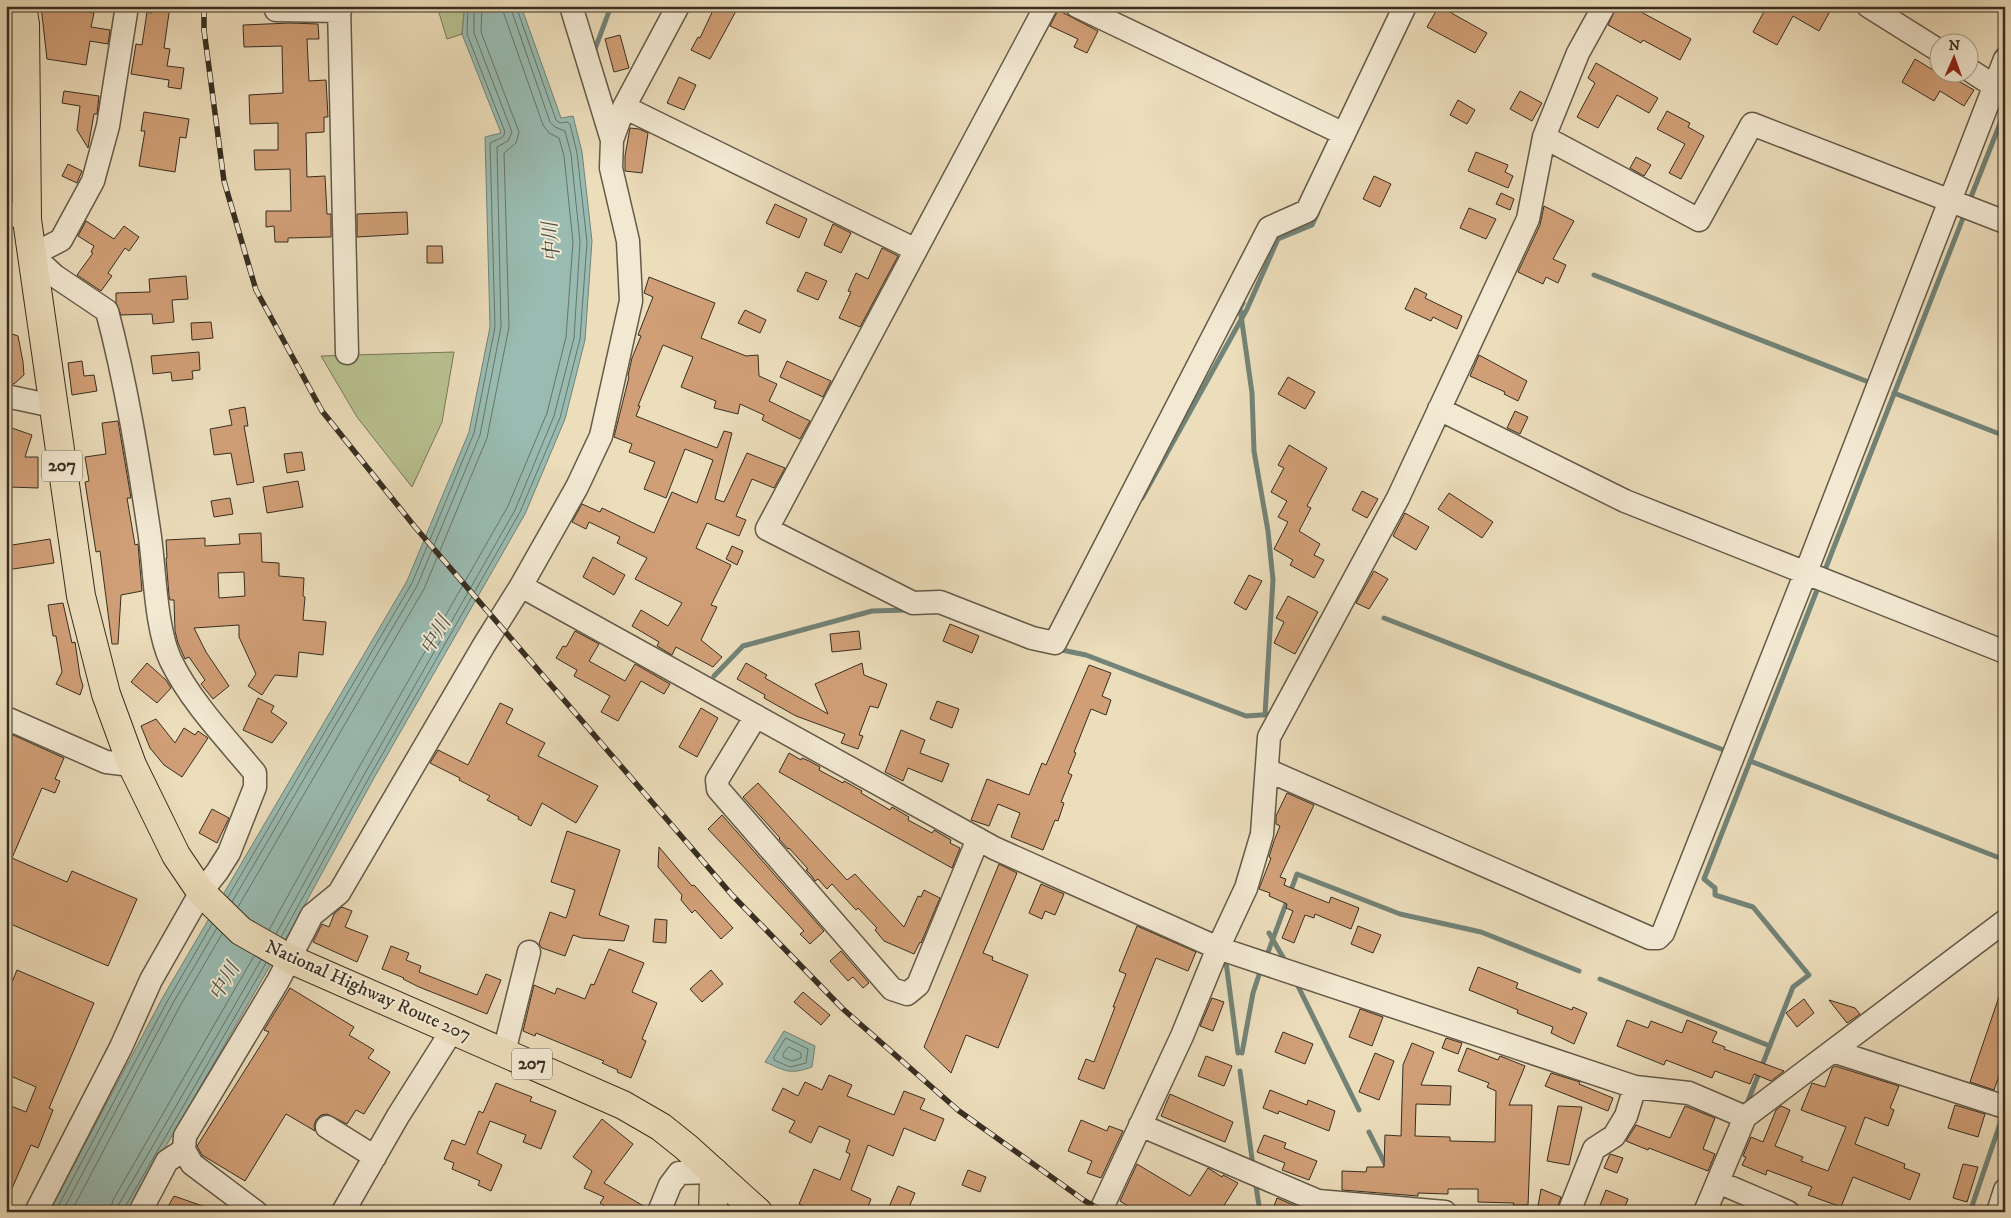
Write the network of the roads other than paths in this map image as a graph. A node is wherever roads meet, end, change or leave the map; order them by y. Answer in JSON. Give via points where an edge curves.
{"nodes":[{"id":1,"x":22,"y":6,"type":"edge"},
{"id":2,"x":128,"y":6,"type":"edge"},
{"id":3,"x":276,"y":6,"type":"edge"},
{"id":4,"x":571,"y":6,"type":"edge"},
{"id":5,"x":678,"y":6,"type":"edge"},
{"id":6,"x":1046,"y":6,"type":"edge"},
{"id":7,"x":1077,"y":6,"type":"edge"},
{"id":8,"x":1405,"y":6,"type":"edge"},
{"id":9,"x":1604,"y":6,"type":"edge"},
{"id":10,"x":1868,"y":6,"type":"edge"},
{"id":11,"x":335,"y":10,"type":"edge"},
{"id":12,"x":1928,"y":44,"type":"edge"},
{"id":13,"x":2005,"y":59,"type":"edge"},
{"id":14,"x":1978,"y":76,"type":"edge"},
{"id":15,"x":1994,"y":86,"type":"junction"},
{"id":16,"x":624,"y":108,"type":"junction"},
{"id":17,"x":1344,"y":134,"type":"junction"},
{"id":18,"x":1544,"y":137,"type":"junction"},
{"id":19,"x":612,"y":140,"type":"junction"},
{"id":20,"x":1960,"y":204,"type":"junction"},
{"id":21,"x":17,"y":216,"type":"edge"},
{"id":22,"x":2005,"y":222,"type":"edge"},
{"id":23,"x":916,"y":250,"type":"junction"},
{"id":24,"x":32,"y":255,"type":"junction"},
{"id":25,"x":347,"y":353,"type":"dead end"},
{"id":26,"x":6,"y":396,"type":"edge"},
{"id":27,"x":53,"y":406,"type":"junction"},
{"id":28,"x":1439,"y":409,"type":"junction"},
{"id":29,"x":1816,"y":577,"type":"junction"},
{"id":30,"x":521,"y":586,"type":"junction"},
{"id":31,"x":2005,"y":652,"type":"edge"},
{"id":32,"x":756,"y":716,"type":"junction"},
{"id":33,"x":6,"y":718,"type":"edge"},
{"id":34,"x":132,"y":765,"type":"junction"},
{"id":35,"x":1267,"y":770,"type":"junction"},
{"id":36,"x":978,"y":840,"type":"junction"},
{"id":37,"x":204,"y":896,"type":"junction"},
{"id":38,"x":2005,"y":921,"type":"edge"},
{"id":39,"x":1218,"y":948,"type":"junction"},
{"id":40,"x":528,"y":952,"type":"dead end"},
{"id":41,"x":286,"y":958,"type":"junction"},
{"id":42,"x":453,"y":1029,"type":"junction"},
{"id":43,"x":1833,"y":1051,"type":"junction"},
{"id":44,"x":504,"y":1052,"type":"junction"},
{"id":45,"x":1635,"y":1087,"type":"junction"},
{"id":46,"x":2005,"y":1107,"type":"edge"},
{"id":47,"x":1745,"y":1117,"type":"junction"},
{"id":48,"x":1140,"y":1125,"type":"junction"},
{"id":49,"x":327,"y":1127,"type":"dead end"},
{"id":50,"x":184,"y":1150,"type":"junction"},
{"id":51,"x":375,"y":1157,"type":"junction"},
{"id":52,"x":714,"y":1172,"type":"junction"},
{"id":53,"x":1718,"y":1182,"type":"junction"},
{"id":54,"x":2005,"y":1190,"type":"edge"},
{"id":55,"x":36,"y":1212,"type":"edge"},
{"id":56,"x":140,"y":1212,"type":"edge"},
{"id":57,"x":256,"y":1212,"type":"edge"},
{"id":58,"x":343,"y":1212,"type":"edge"},
{"id":59,"x":659,"y":1212,"type":"edge"},
{"id":60,"x":713,"y":1212,"type":"edge"},
{"id":61,"x":758,"y":1212,"type":"edge"},
{"id":62,"x":1100,"y":1212,"type":"edge"},
{"id":63,"x":1445,"y":1212,"type":"edge"},
{"id":64,"x":1569,"y":1212,"type":"edge"},
{"id":65,"x":1705,"y":1212,"type":"edge"},
{"id":66,"x":1788,"y":1212,"type":"edge"},
{"id":67,"x":1998,"y":1212,"type":"edge"}],
"edges":[{"from":1,"to":21,"type":"main road","name":"National Highway Route 207","number":"207"},
{"from":2,"to":24,"type":"street","via":[[108,126],[93,180],[61,240]]},
{"from":3,"to":11,"type":"street","via":[[276,10]]},
{"from":4,"to":19,"type":"street"},
{"from":5,"to":16,"type":"street"},
{"from":6,"to":23,"type":"street"},
{"from":7,"to":17,"type":"street"},
{"from":8,"to":17,"type":"street"},
{"from":9,"to":18,"type":"street","via":[[1578,53]]},
{"from":10,"to":12,"type":"street"},
{"from":11,"to":25,"type":"street"},
{"from":13,"to":15,"type":"street"},
{"from":14,"to":15,"type":"street"},
{"from":15,"to":20,"type":"street"},
{"from":16,"to":19,"type":"street"},
{"from":16,"to":23,"type":"street"},
{"from":17,"to":23,"type":"street","via":[[1307,212],[1269,228],[1055,643],[1032,638],[940,602],[913,603],[767,529]]},
{"from":18,"to":20,"type":"street","via":[[1700,220],[1752,124]]},
{"from":18,"to":28,"type":"street","via":[[1528,219]]},
{"from":19,"to":30,"type":"street","via":[[611,168],[628,241],[631,301],[601,436],[577,487]]},
{"from":20,"to":22,"type":"street"},
{"from":20,"to":29,"type":"street"},
{"from":21,"to":24,"type":"main road","name":"National Highway Route 207","number":"207"},
{"from":24,"to":27,"type":"main road","name":"National Highway Route 207","number":"207"},
{"from":24,"to":37,"type":"street","via":[[55,276],[107,311],[133,433],[162,636],[183,683],[256,772],[255,787],[229,852]]},
{"from":26,"to":27,"type":"street"},
{"from":27,"to":34,"type":"main road","name":"National Highway Route 207","number":"207","via":[[81,596],[106,694]]},
{"from":28,"to":29,"type":"street","via":[[1625,501]]},
{"from":28,"to":35,"type":"street","via":[[1398,498],[1268,736]]},
{"from":29,"to":31,"type":"street"},
{"from":29,"to":35,"type":"street","via":[[1663,933],[1658,938],[1650,938]]},
{"from":30,"to":32,"type":"street"},
{"from":30,"to":41,"type":"street","via":[[339,893],[312,915]]},
{"from":32,"to":36,"type":"street"},
{"from":32,"to":36,"type":"street","via":[[717,780],[718,789],[892,989],[907,994],[918,985]]},
{"from":33,"to":34,"type":"street","via":[[106,762]]},
{"from":34,"to":37,"type":"main road","name":"National Highway Route 207","number":"207","via":[[176,855]]},
{"from":35,"to":39,"type":"street","via":[[1262,834],[1246,888]]},
{"from":36,"to":39,"type":"street"},
{"from":37,"to":41,"type":"main road","name":"National Highway Route 207","number":"207","via":[[241,931]]},
{"from":37,"to":55,"type":"street","via":[[151,980],[122,1047]]},
{"from":38,"to":43,"type":"street"},
{"from":39,"to":45,"type":"street"},
{"from":39,"to":48,"type":"street","via":[[1182,1036]]},
{"from":40,"to":44,"type":"street"},
{"from":41,"to":42,"type":"main road","name":"National Highway Route 207","number":"207"},
{"from":41,"to":50,"type":"street","via":[[184,1136]]},
{"from":42,"to":44,"type":"main road","name":"National Highway Route 207","number":"207"},
{"from":42,"to":51,"type":"street"},
{"from":43,"to":46,"type":"street"},
{"from":43,"to":47,"type":"street"},
{"from":44,"to":52,"type":"main road","name":"National Highway Route 207","number":"207","via":[[623,1105],[661,1127]]},
{"from":45,"to":47,"type":"street","via":[[1689,1093]]},
{"from":45,"to":64,"type":"street","via":[[1626,1116],[1614,1136],[1594,1149]]},
{"from":47,"to":53,"type":"street"},
{"from":48,"to":62,"type":"street"},
{"from":48,"to":63,"type":"street","via":[[1318,1201]]},
{"from":49,"to":51,"type":"street"},
{"from":50,"to":56,"type":"street","via":[[168,1161]]},
{"from":50,"to":57,"type":"street","via":[[192,1164]]},
{"from":51,"to":58,"type":"street"},
{"from":52,"to":59,"type":"street","via":[[679,1173],[670,1185]]},
{"from":52,"to":60,"type":"main road"},
{"from":52,"to":61,"type":"main road","name":"National Highway Route 207","number":"207"},
{"from":53,"to":65,"type":"street"},
{"from":53,"to":66,"type":"street"},
{"from":54,"to":67,"type":"street"}]}
